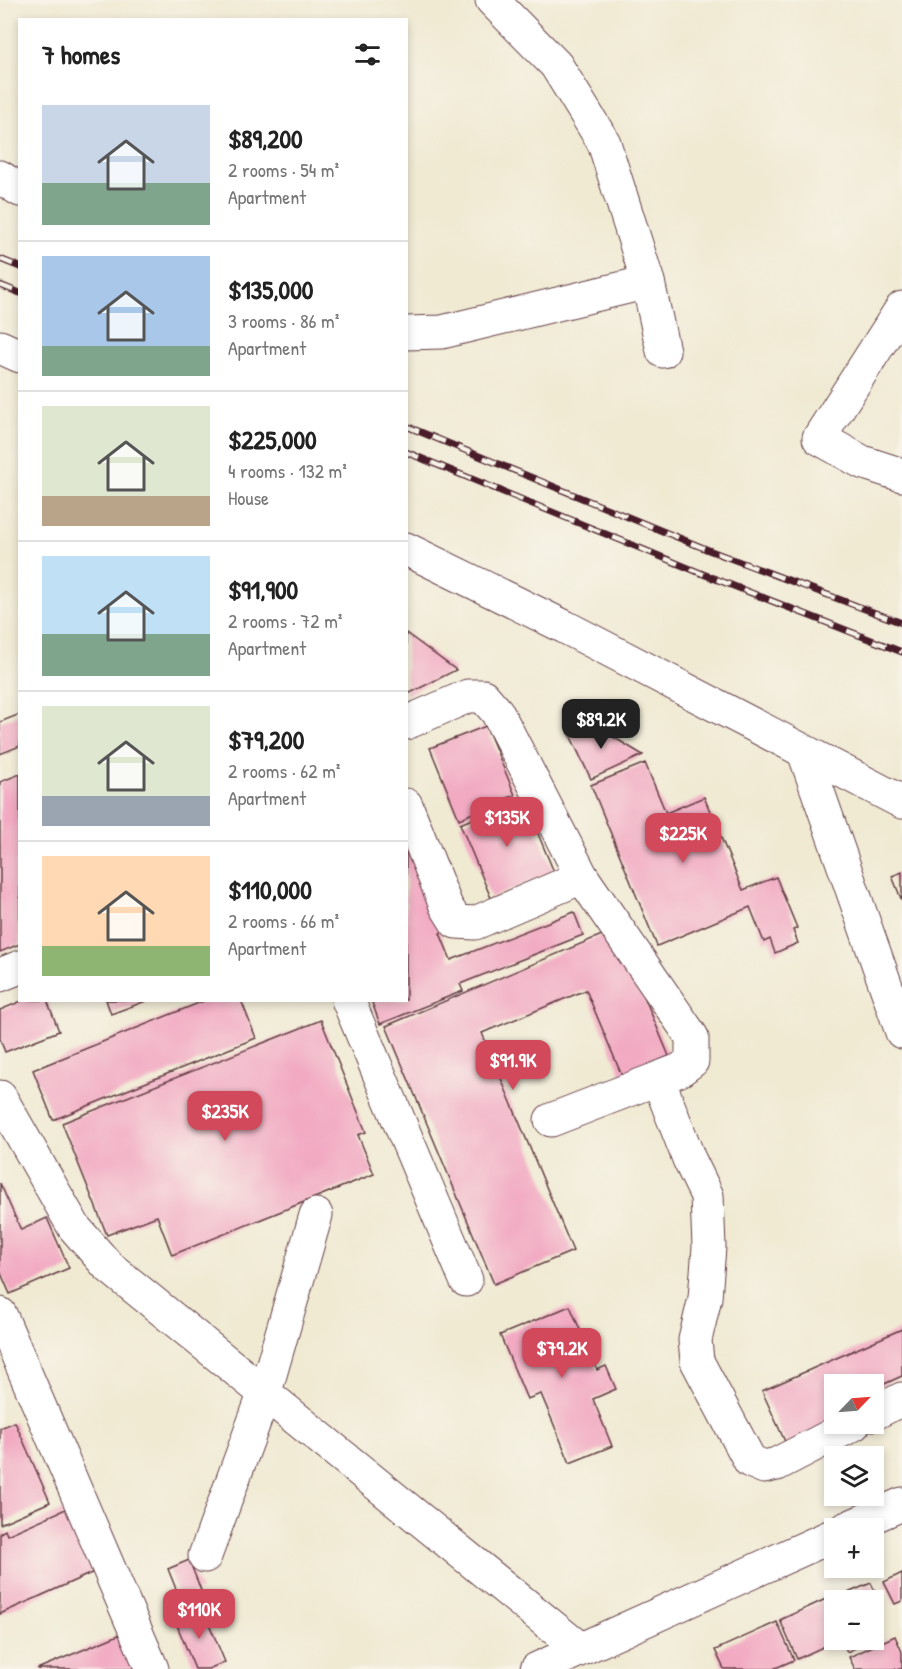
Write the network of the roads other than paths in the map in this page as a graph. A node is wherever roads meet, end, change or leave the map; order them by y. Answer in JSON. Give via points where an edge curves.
{"nodes":[{"id":1,"x":492,"y":0,"type":"edge"},
{"id":2,"x":0,"y":177,"type":"edge"},
{"id":3,"x":18,"y":189,"type":"edge"},
{"id":4,"x":648,"y":282,"type":"junction"},
{"id":5,"x":902,"y":308,"type":"edge"},
{"id":6,"x":408,"y":333,"type":"edge"},
{"id":7,"x":0,"y":347,"type":"edge"},
{"id":8,"x":663,"y":351,"type":"dead end"},
{"id":9,"x":18,"y":355,"type":"edge"},
{"id":10,"x":902,"y":475,"type":"edge"},
{"id":11,"x":408,"y":550,"type":"edge"},
{"id":12,"x":408,"y":722,"type":"edge"},
{"id":13,"x":804,"y":752,"type":"junction"},
{"id":14,"x":902,"y":802,"type":"edge"},
{"id":15,"x":408,"y":810,"type":"edge"},
{"id":16,"x":582,"y":877,"type":"junction"},
{"id":17,"x":18,"y":968,"type":"edge"},
{"id":18,"x":0,"y":975,"type":"edge"},
{"id":19,"x":349,"y":1002,"type":"edge"},
{"id":20,"x":902,"y":1032,"type":"edge"},
{"id":21,"x":658,"y":1078,"type":"junction"},
{"id":22,"x":0,"y":1097,"type":"edge"},
{"id":23,"x":551,"y":1120,"type":"dead end"},
{"id":24,"x":316,"y":1215,"type":"dead end"},
{"id":25,"x":466,"y":1280,"type":"dead end"},
{"id":26,"x":0,"y":1314,"type":"edge"},
{"id":27,"x":265,"y":1392,"type":"junction"},
{"id":28,"x":902,"y":1399,"type":"edge"},
{"id":29,"x":884,"y":1408,"type":"edge"},
{"id":30,"x":835,"y":1434,"type":"edge"},
{"id":31,"x":902,"y":1504,"type":"edge"},
{"id":32,"x":870,"y":1518,"type":"edge"},
{"id":33,"x":824,"y":1539,"type":"edge"},
{"id":34,"x":205,"y":1556,"type":"dead end"},
{"id":35,"x":580,"y":1649,"type":"junction"},
{"id":36,"x":152,"y":1669,"type":"edge"},
{"id":37,"x":537,"y":1669,"type":"edge"}],
"edges":[{"from":1,"to":4,"type":"main road","via":[[556,65],[604,144]]},
{"from":2,"to":3,"type":"main road"},
{"from":4,"to":6,"type":"main road","via":[[442,333]]},
{"from":4,"to":8,"type":"main road"},
{"from":5,"to":10,"type":"main road","via":[[819,438],[862,462]]},
{"from":7,"to":9,"type":"main road"},
{"from":11,"to":13,"type":"main road"},
{"from":12,"to":16,"type":"main road","via":[[468,696],[483,696],[497,712]]},
{"from":13,"to":14,"type":"main road"},
{"from":13,"to":20,"type":"main road"},
{"from":15,"to":16,"type":"main road","via":[[456,922],[475,923]]},
{"from":16,"to":21,"type":"main road","via":[[692,1037],[692,1061]]},
{"from":17,"to":18,"type":"main road"},
{"from":19,"to":25,"type":"main road"},
{"from":21,"to":23,"type":"main road"},
{"from":21,"to":30,"type":"main road","via":[[706,1196],[709,1247],[705,1298],[695,1340],[697,1361],[750,1461],[764,1467],[777,1464]]},
{"from":22,"to":27,"type":"main road","via":[[74,1227],[108,1266]]},
{"from":24,"to":27,"type":"main road"},
{"from":26,"to":36,"type":"main road"},
{"from":27,"to":34,"type":"main road"},
{"from":27,"to":35,"type":"main road"},
{"from":28,"to":29,"type":"main road"},
{"from":31,"to":32,"type":"main road"},
{"from":33,"to":35,"type":"main road"},
{"from":35,"to":37,"type":"main road"}]}
